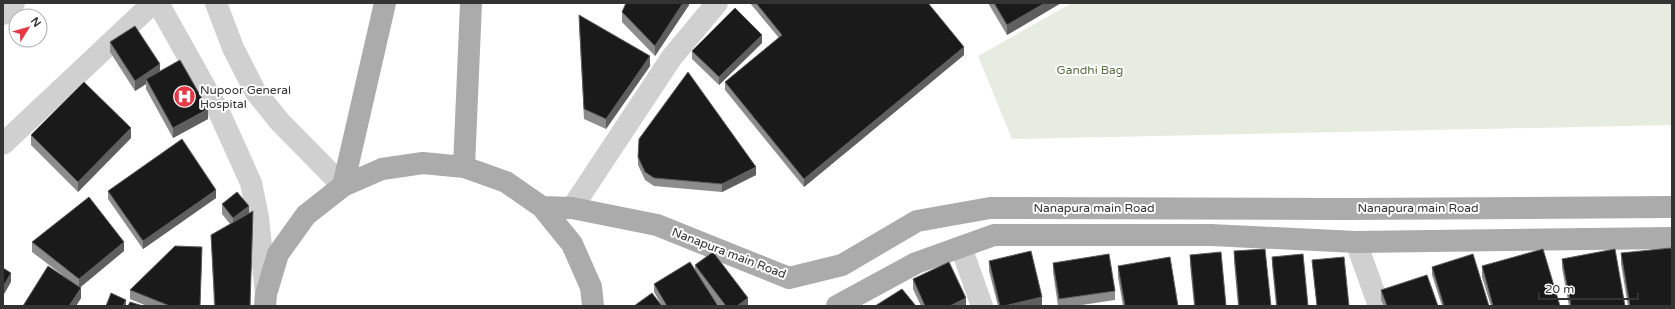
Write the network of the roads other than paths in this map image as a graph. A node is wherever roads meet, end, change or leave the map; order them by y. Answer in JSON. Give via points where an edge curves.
{"nodes":[{"id":1,"x":14,"y":3,"type":"edge"},
{"id":2,"x":153,"y":3,"type":"edge"},
{"id":3,"x":158,"y":3,"type":"edge"},
{"id":4,"x":216,"y":3,"type":"edge"},
{"id":5,"x":385,"y":3,"type":"edge"},
{"id":6,"x":472,"y":3,"type":"edge"},
{"id":7,"x":717,"y":3,"type":"edge"},
{"id":8,"x":3,"y":14,"type":"edge"},
{"id":9,"x":3,"y":144,"type":"edge"},
{"id":10,"x":464,"y":166,"type":"junction"},
{"id":11,"x":343,"y":186,"type":"junction"},
{"id":12,"x":542,"y":207,"type":"junction"},
{"id":13,"x":1672,"y":207,"type":"edge"},
{"id":14,"x":572,"y":208,"type":"junction"},
{"id":15,"x":1672,"y":238,"type":"edge"},
{"id":16,"x":1356,"y":242,"type":"junction"},
{"id":17,"x":961,"y":247,"type":"junction"},
{"id":18,"x":265,"y":300,"type":"edge"},
{"id":19,"x":593,"y":306,"type":"edge"},
{"id":20,"x":837,"y":306,"type":"edge"},
{"id":21,"x":982,"y":306,"type":"edge"},
{"id":22,"x":1379,"y":306,"type":"edge"}],
"edges":[{"from":1,"to":8,"type":"street"},
{"from":2,"to":9,"type":"street"},
{"from":3,"to":18,"type":"street","via":[[219,112],[251,183],[258,217]]},
{"from":4,"to":11,"type":"street","via":[[233,48],[255,91],[280,122]]},
{"from":5,"to":11,"type":"main road"},
{"from":6,"to":10,"type":"main road"},
{"from":7,"to":14,"type":"street","via":[[672,57]]},
{"from":10,"to":11,"type":"main road","via":[[423,163],[382,169]]},
{"from":10,"to":12,"type":"main road","via":[[506,182]]},
{"from":11,"to":18,"type":"main road","via":[[306,215],[278,254]]},
{"from":12,"to":14,"type":"main road","name":"Nanapura main Road"},
{"from":12,"to":19,"type":"main road","via":[[572,244],[591,287]]},
{"from":13,"to":14,"type":"main road","name":"Nanapura main Road","via":[[990,208],[917,221],[842,265],[788,278],[657,225]]},
{"from":15,"to":16,"type":"main road"},
{"from":16,"to":17,"type":"main road","via":[[1211,236],[994,235]]},
{"from":16,"to":22,"type":"street"},
{"from":17,"to":20,"type":"main road","via":[[916,263]]},
{"from":17,"to":21,"type":"street"}]}
